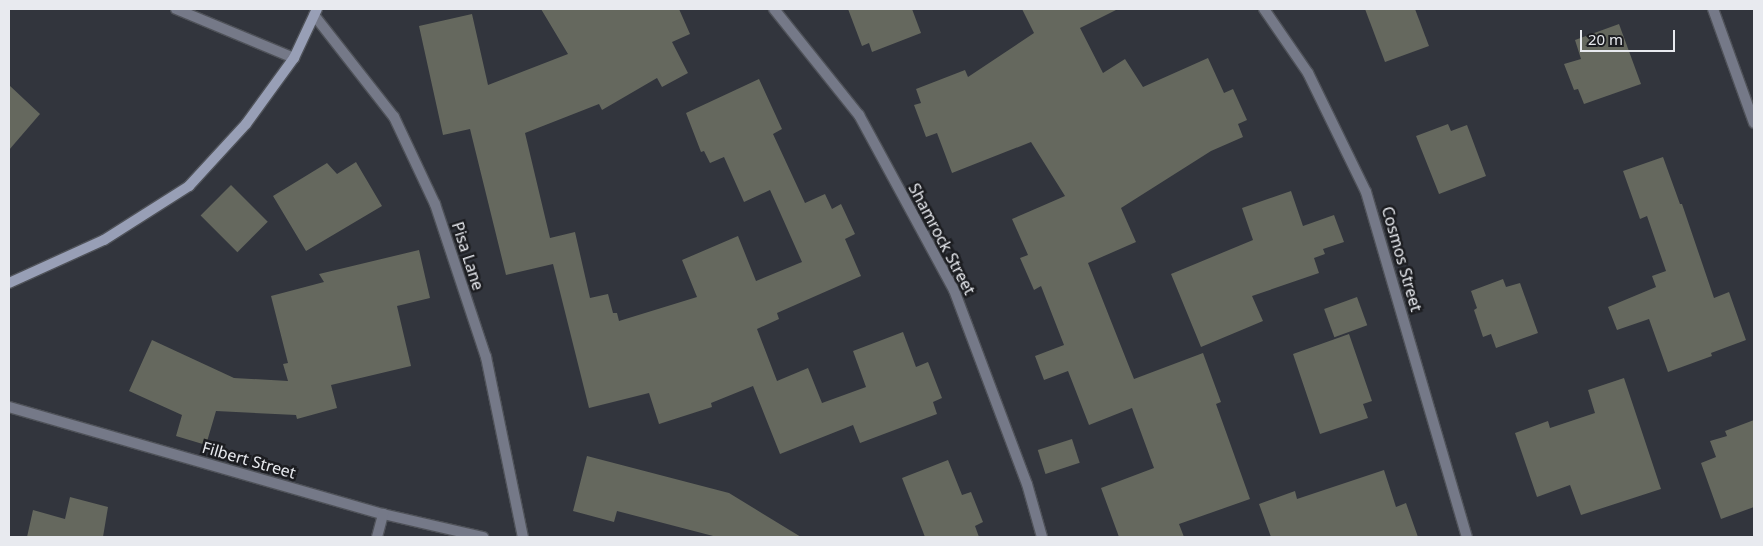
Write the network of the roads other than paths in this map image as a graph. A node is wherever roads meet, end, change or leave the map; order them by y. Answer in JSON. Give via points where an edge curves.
{"nodes":[{"id":1,"x":176,"y":9,"type":"edge"},
{"id":2,"x":774,"y":9,"type":"edge"},
{"id":3,"x":1264,"y":9,"type":"edge"},
{"id":4,"x":1713,"y":9,"type":"edge"},
{"id":5,"x":315,"y":12,"type":"edge"},
{"id":6,"x":294,"y":58,"type":"junction"},
{"id":7,"x":1754,"y":123,"type":"edge"},
{"id":8,"x":9,"y":283,"type":"edge"},
{"id":9,"x":9,"y":406,"type":"edge"},
{"id":10,"x":383,"y":514,"type":"junction"},
{"id":11,"x":377,"y":537,"type":"edge"},
{"id":12,"x":483,"y":537,"type":"edge"},
{"id":13,"x":523,"y":537,"type":"edge"},
{"id":14,"x":1042,"y":537,"type":"edge"},
{"id":15,"x":1467,"y":537,"type":"edge"}],
"edges":[{"from":1,"to":6,"type":"street"},
{"from":2,"to":14,"type":"street","name":"Shamrock Street","via":[[858,115],[954,290],[1027,484]]},
{"from":3,"to":15,"type":"street","name":"Cosmos Street","via":[[1308,73],[1366,192]]},
{"from":4,"to":7,"type":"street"},
{"from":5,"to":6,"type":"main road"},
{"from":5,"to":13,"type":"street","name":"Pisa Lane","via":[[394,117],[435,204],[486,357]]},
{"from":6,"to":8,"type":"main road","via":[[246,124],[189,186],[104,240]]},
{"from":9,"to":10,"type":"street","name":"Filbert Street"},
{"from":10,"to":11,"type":"street"},
{"from":10,"to":12,"type":"street","name":"Filbert Street"}]}
